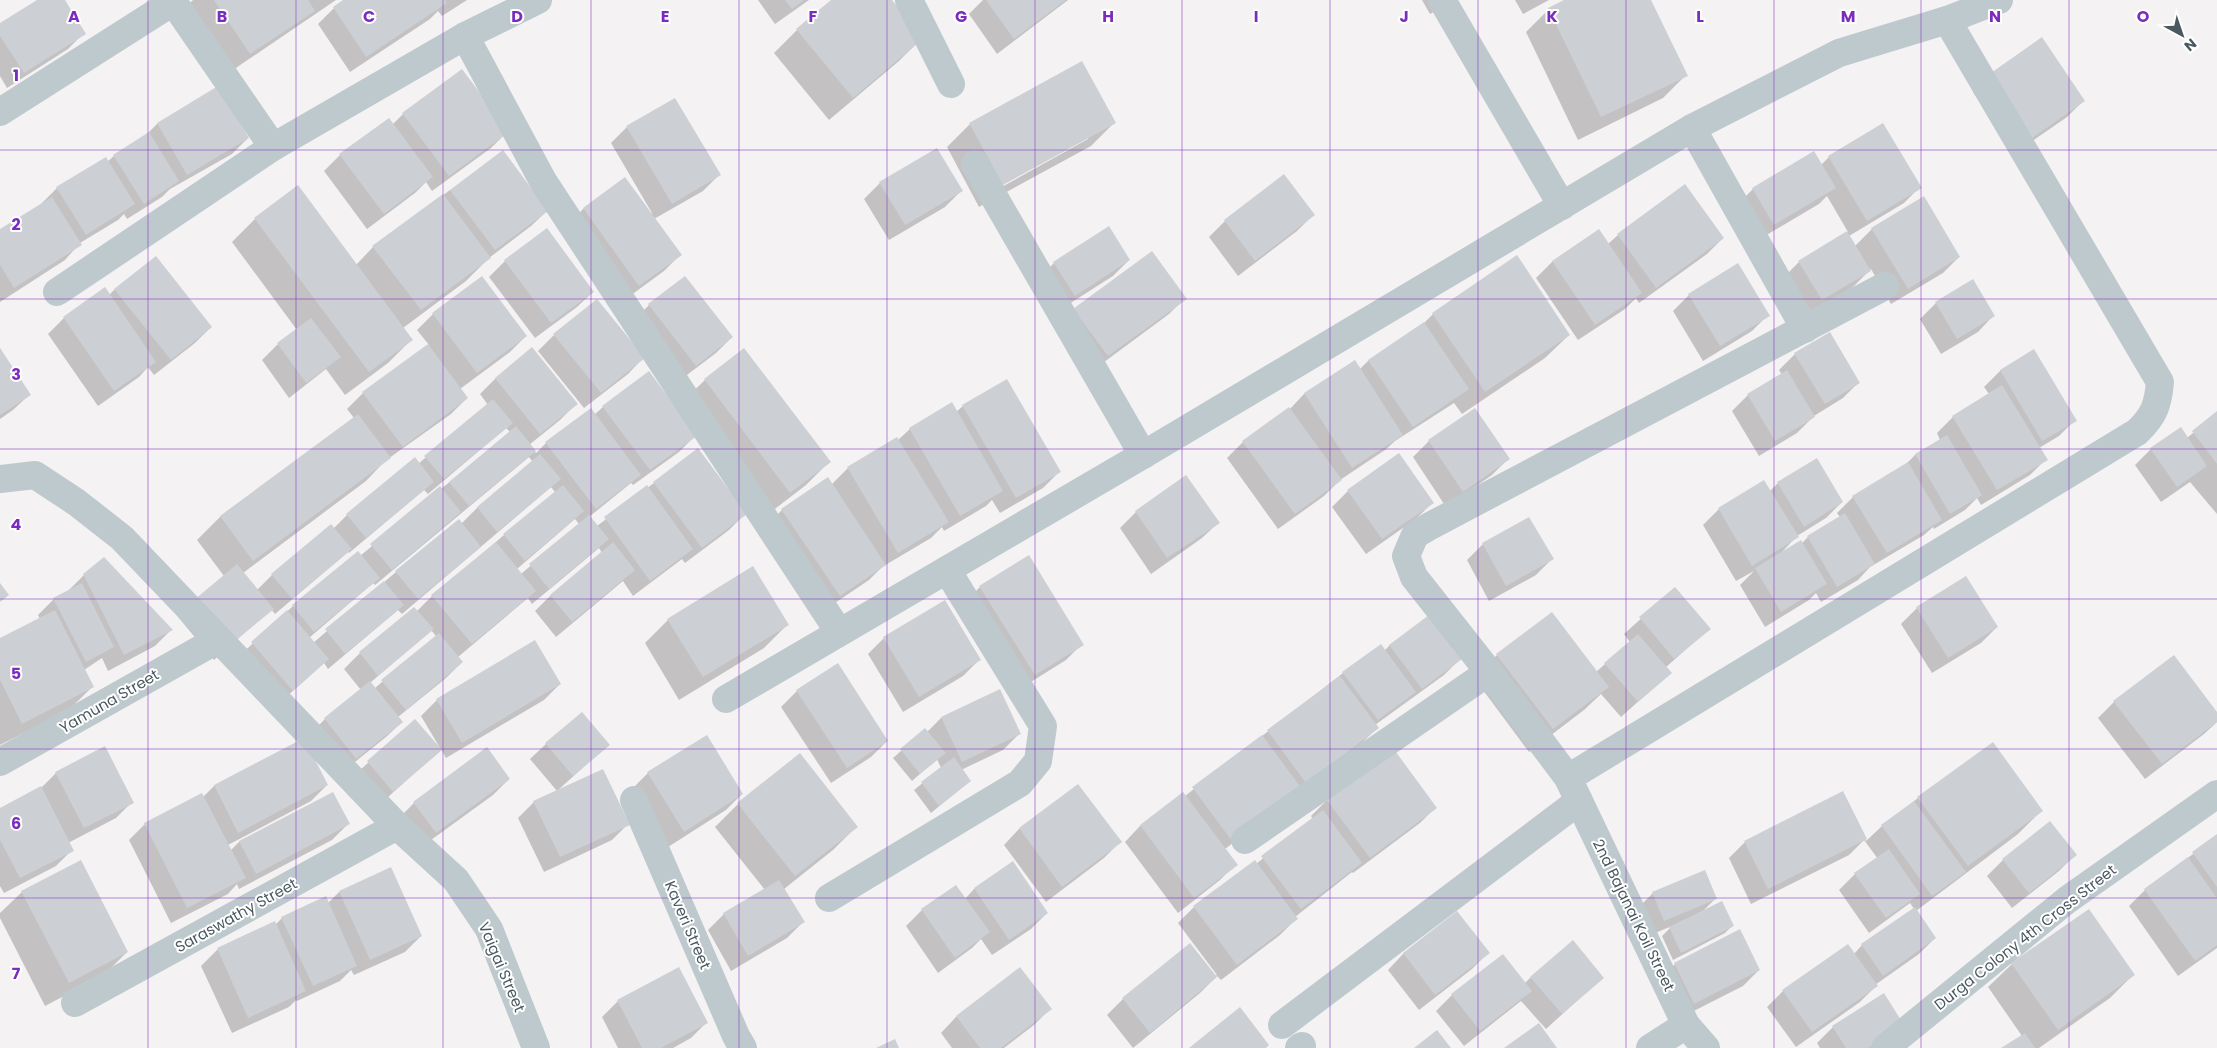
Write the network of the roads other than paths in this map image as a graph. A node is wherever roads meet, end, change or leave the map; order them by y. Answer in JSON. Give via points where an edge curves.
{"nodes":[{"id":1,"x":538,"y":0,"type":"edge"},
{"id":2,"x":1442,"y":0,"type":"edge"},
{"id":3,"x":1999,"y":0,"type":"edge"},
{"id":4,"x":173,"y":1,"type":"edge"},
{"id":5,"x":909,"y":1,"type":"edge"},
{"id":6,"x":1947,"y":20,"type":"junction"},
{"id":7,"x":465,"y":36,"type":"junction"},
{"id":8,"x":951,"y":84,"type":"dead end"},
{"id":9,"x":0,"y":112,"type":"edge"},
{"id":10,"x":1692,"y":128,"type":"junction"},
{"id":11,"x":273,"y":147,"type":"junction"},
{"id":12,"x":975,"y":164,"type":"dead end"},
{"id":13,"x":1562,"y":206,"type":"junction"},
{"id":14,"x":1885,"y":286,"type":"dead end"},
{"id":15,"x":57,"y":292,"type":"dead end"},
{"id":16,"x":1805,"y":329,"type":"junction"},
{"id":17,"x":1143,"y":455,"type":"junction"},
{"id":18,"x":0,"y":478,"type":"edge"},
{"id":19,"x":947,"y":570,"type":"junction"},
{"id":20,"x":839,"y":632,"type":"junction"},
{"id":21,"x":217,"y":640,"type":"junction"},
{"id":22,"x":1489,"y":672,"type":"junction"},
{"id":23,"x":726,"y":699,"type":"dead end"},
{"id":24,"x":0,"y":762,"type":"edge"},
{"id":25,"x":1574,"y":789,"type":"junction"},
{"id":26,"x":2217,"y":794,"type":"edge"},
{"id":27,"x":634,"y":800,"type":"dead end"},
{"id":28,"x":396,"y":826,"type":"junction"},
{"id":29,"x":1244,"y":840,"type":"dead end"},
{"id":30,"x":829,"y":898,"type":"dead end"},
{"id":31,"x":75,"y":1003,"type":"dead end"},
{"id":32,"x":1282,"y":1025,"type":"dead end"},
{"id":33,"x":1686,"y":1025,"type":"junction"},
{"id":34,"x":536,"y":1048,"type":"edge"},
{"id":35,"x":743,"y":1048,"type":"edge"},
{"id":36,"x":1650,"y":1048,"type":"edge"},
{"id":37,"x":1706,"y":1048,"type":"edge"},
{"id":38,"x":1885,"y":1048,"type":"edge"}],
"edges":[{"from":1,"to":7,"type":"street"},
{"from":2,"to":13,"type":"street"},
{"from":3,"to":6,"type":"street"},
{"from":4,"to":9,"type":"street"},
{"from":4,"to":11,"type":"street"},
{"from":5,"to":8,"type":"street"},
{"from":6,"to":10,"type":"street","via":[[1839,53]]},
{"from":6,"to":25,"type":"street","via":[[2160,382],[2158,402],[2149,420],[2137,432]]},
{"from":7,"to":11,"type":"street"},
{"from":7,"to":20,"type":"street","via":[[544,181]]},
{"from":10,"to":13,"type":"street"},
{"from":10,"to":16,"type":"street"},
{"from":11,"to":15,"type":"street"},
{"from":12,"to":17,"type":"street"},
{"from":13,"to":17,"type":"street"},
{"from":14,"to":16,"type":"street","name":"2nd Bajanai Koil Street"},
{"from":16,"to":22,"type":"street","name":"2nd Bajanai Koil Street","via":[[1415,535],[1406,556],[1414,577]]},
{"from":17,"to":19,"type":"street"},
{"from":18,"to":21,"type":"street","name":"Vaigai Street","via":[[36,475],[76,502],[122,538]]},
{"from":19,"to":20,"type":"street"},
{"from":19,"to":30,"type":"street","via":[[1042,726],[1038,761],[1020,783]]},
{"from":20,"to":23,"type":"street"},
{"from":21,"to":24,"type":"street","name":"Yamuna Street"},
{"from":21,"to":28,"type":"street","name":"Vaigai Street"},
{"from":22,"to":25,"type":"street","name":"2nd Bajanai Koil Street"},
{"from":22,"to":29,"type":"street"},
{"from":25,"to":32,"type":"street"},
{"from":25,"to":33,"type":"street","name":"2nd Bajanai Koil Street"},
{"from":26,"to":38,"type":"street","name":"Durga Colony 4th Cross Street","via":[[2067,900]]},
{"from":27,"to":35,"type":"street","name":"Kaveri Street"},
{"from":28,"to":31,"type":"street","name":"Saraswathy Street"},
{"from":28,"to":34,"type":"street","name":"Vaigai Street","via":[[456,880],[489,929]]},
{"from":33,"to":36,"type":"street"},
{"from":33,"to":37,"type":"street","name":"2nd Bajanai Koil Street"}]}
